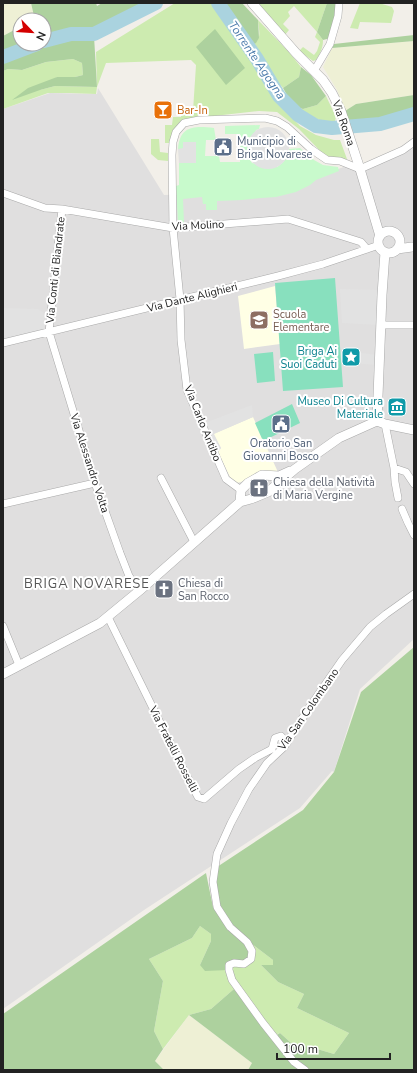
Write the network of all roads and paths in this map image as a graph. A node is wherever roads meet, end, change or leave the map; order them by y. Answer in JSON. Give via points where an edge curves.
{"nodes":[{"id":1,"x":252,"y":3,"type":"edge"},
{"id":2,"x":339,"y":3,"type":"edge"},
{"id":3,"x":314,"y":71,"type":"junction"},
{"id":4,"x":414,"y":142,"type":"edge"},
{"id":5,"x":360,"y":169,"type":"junction"},
{"id":6,"x":3,"y":193,"type":"edge"},
{"id":7,"x":62,"y":209,"type":"junction"},
{"id":8,"x":173,"y":228,"type":"junction"},
{"id":9,"x":382,"y":241,"type":"junction"},
{"id":10,"x":399,"y":246,"type":"junction"},
{"id":11,"x":413,"y":247,"type":"edge"},
{"id":12,"x":367,"y":249,"type":"junction"},
{"id":13,"x":180,"y":299,"type":"junction"},
{"id":14,"x":381,"y":325,"type":"junction"},
{"id":15,"x":414,"y":325,"type":"edge"},
{"id":16,"x":49,"y":332,"type":"junction"},
{"id":17,"x":3,"y":343,"type":"edge"},
{"id":18,"x":381,"y":423,"type":"junction"},
{"id":19,"x":414,"y":430,"type":"edge"},
{"id":20,"x":394,"y":468,"type":"junction"},
{"id":21,"x":295,"y":470,"type":"junction"},
{"id":22,"x":161,"y":478,"type":"dead end"},
{"id":23,"x":95,"y":483,"type":"junction"},
{"id":24,"x":414,"y":484,"type":"edge"},
{"id":25,"x":242,"y":490,"type":"junction"},
{"id":26,"x":398,"y":498,"type":"dead end"},
{"id":27,"x":240,"y":502,"type":"junction"},
{"id":28,"x":3,"y":504,"type":"edge"},
{"id":29,"x":402,"y":509,"type":"dead end"},
{"id":30,"x":414,"y":535,"type":"edge"},
{"id":31,"x":194,"y":542,"type":"junction"},
{"id":32,"x":139,"y":591,"type":"junction"},
{"id":33,"x":414,"y":594,"type":"edge"},
{"id":34,"x":108,"y":617,"type":"junction"},
{"id":35,"x":3,"y":626,"type":"edge"},
{"id":36,"x":19,"y":666,"type":"junction"},
{"id":37,"x":3,"y":674,"type":"edge"},
{"id":38,"x":287,"y":743,"type":"junction"},
{"id":39,"x":305,"y":1070,"type":"edge"}],
"edges":[{"from":1,"to":3,"type":"street","name":"Via Roma"},
{"from":2,"to":3,"type":"street","via":[[330,44]]},
{"from":3,"to":5,"type":"street","name":"Via Roma","via":[[332,93],[341,111]]},
{"from":4,"to":5,"type":"street","via":[[403,150]]},
{"from":5,"to":8,"type":"street","name":"Via Carlo Antibo","via":[[340,161],[327,160],[286,127],[265,118],[199,120],[184,123],[176,132],[173,142]]},
{"from":5,"to":9,"type":"street","name":"Via Roma"},
{"from":6,"to":7,"type":"street","name":"Via Molino","via":[[45,208]]},
{"from":7,"to":8,"type":"street","name":"Via Molino"},
{"from":7,"to":16,"type":"street","name":"Via Conti di Biandrate"},
{"from":8,"to":12,"type":"street","name":"Via Molino","via":[[288,219],[361,242]]},
{"from":8,"to":13,"type":"street","name":"Via Carlo Antibo"},
{"from":9,"to":10,"type":"street","via":[[393,252]]},
{"from":9,"to":10,"type":"street","via":[[392,231],[398,235]]},
{"from":9,"to":12,"type":"street","name":"Via Dante Alighieri"},
{"from":9,"to":14,"type":"street","name":"Via Roma"},
{"from":10,"to":11,"type":"street"},
{"from":12,"to":13,"type":"street","name":"Via Dante Alighieri","via":[[323,264]]},
{"from":13,"to":16,"type":"street","name":"Via Dante Alighieri"},
{"from":13,"to":25,"type":"street","name":"Via Carlo Antibo","via":[[181,340],[187,390],[226,479]]},
{"from":14,"to":15,"type":"street"},
{"from":14,"to":18,"type":"street","name":"Via Roma","via":[[378,388]]},
{"from":16,"to":17,"type":"street","name":"Via Dante Alighieri"},
{"from":16,"to":23,"type":"street","name":"Via Alessandro Volta"},
{"from":18,"to":19,"type":"street"},
{"from":18,"to":20,"type":"street"},
{"from":18,"to":21,"type":"street","via":[[339,438]]},
{"from":20,"to":24,"type":"street","via":[[406,472]]},
{"from":20,"to":26,"type":"street"},
{"from":21,"to":25,"type":"street","via":[[279,476],[262,475],[248,482]]},
{"from":21,"to":27,"type":"street","via":[[268,492]]},
{"from":22,"to":31,"type":"street"},
{"from":23,"to":28,"type":"street"},
{"from":23,"to":32,"type":"street","name":"Via Alessandro Volta","via":[[129,576]]},
{"from":25,"to":27,"type":"street"},
{"from":27,"to":31,"type":"street"},
{"from":29,"to":30,"type":"street"},
{"from":31,"to":32,"type":"street"},
{"from":32,"to":34,"type":"street"},
{"from":33,"to":38,"type":"street","name":"Via San Colombano","via":[[370,627],[342,660]]},
{"from":34,"to":36,"type":"street"},
{"from":34,"to":38,"type":"street","name":"Via Fratelli Rosselli","via":[[198,797],[204,799],[239,769],[272,749],[276,738],[281,736]]},
{"from":35,"to":36,"type":"street"},
{"from":36,"to":37,"type":"street"},
{"from":38,"to":39,"type":"street","name":"Via San Colombano","via":[[267,763],[249,789],[217,854],[213,882],[217,907],[230,927],[252,950],[251,958],[244,964],[229,965],[232,980],[294,1062]]}]}
